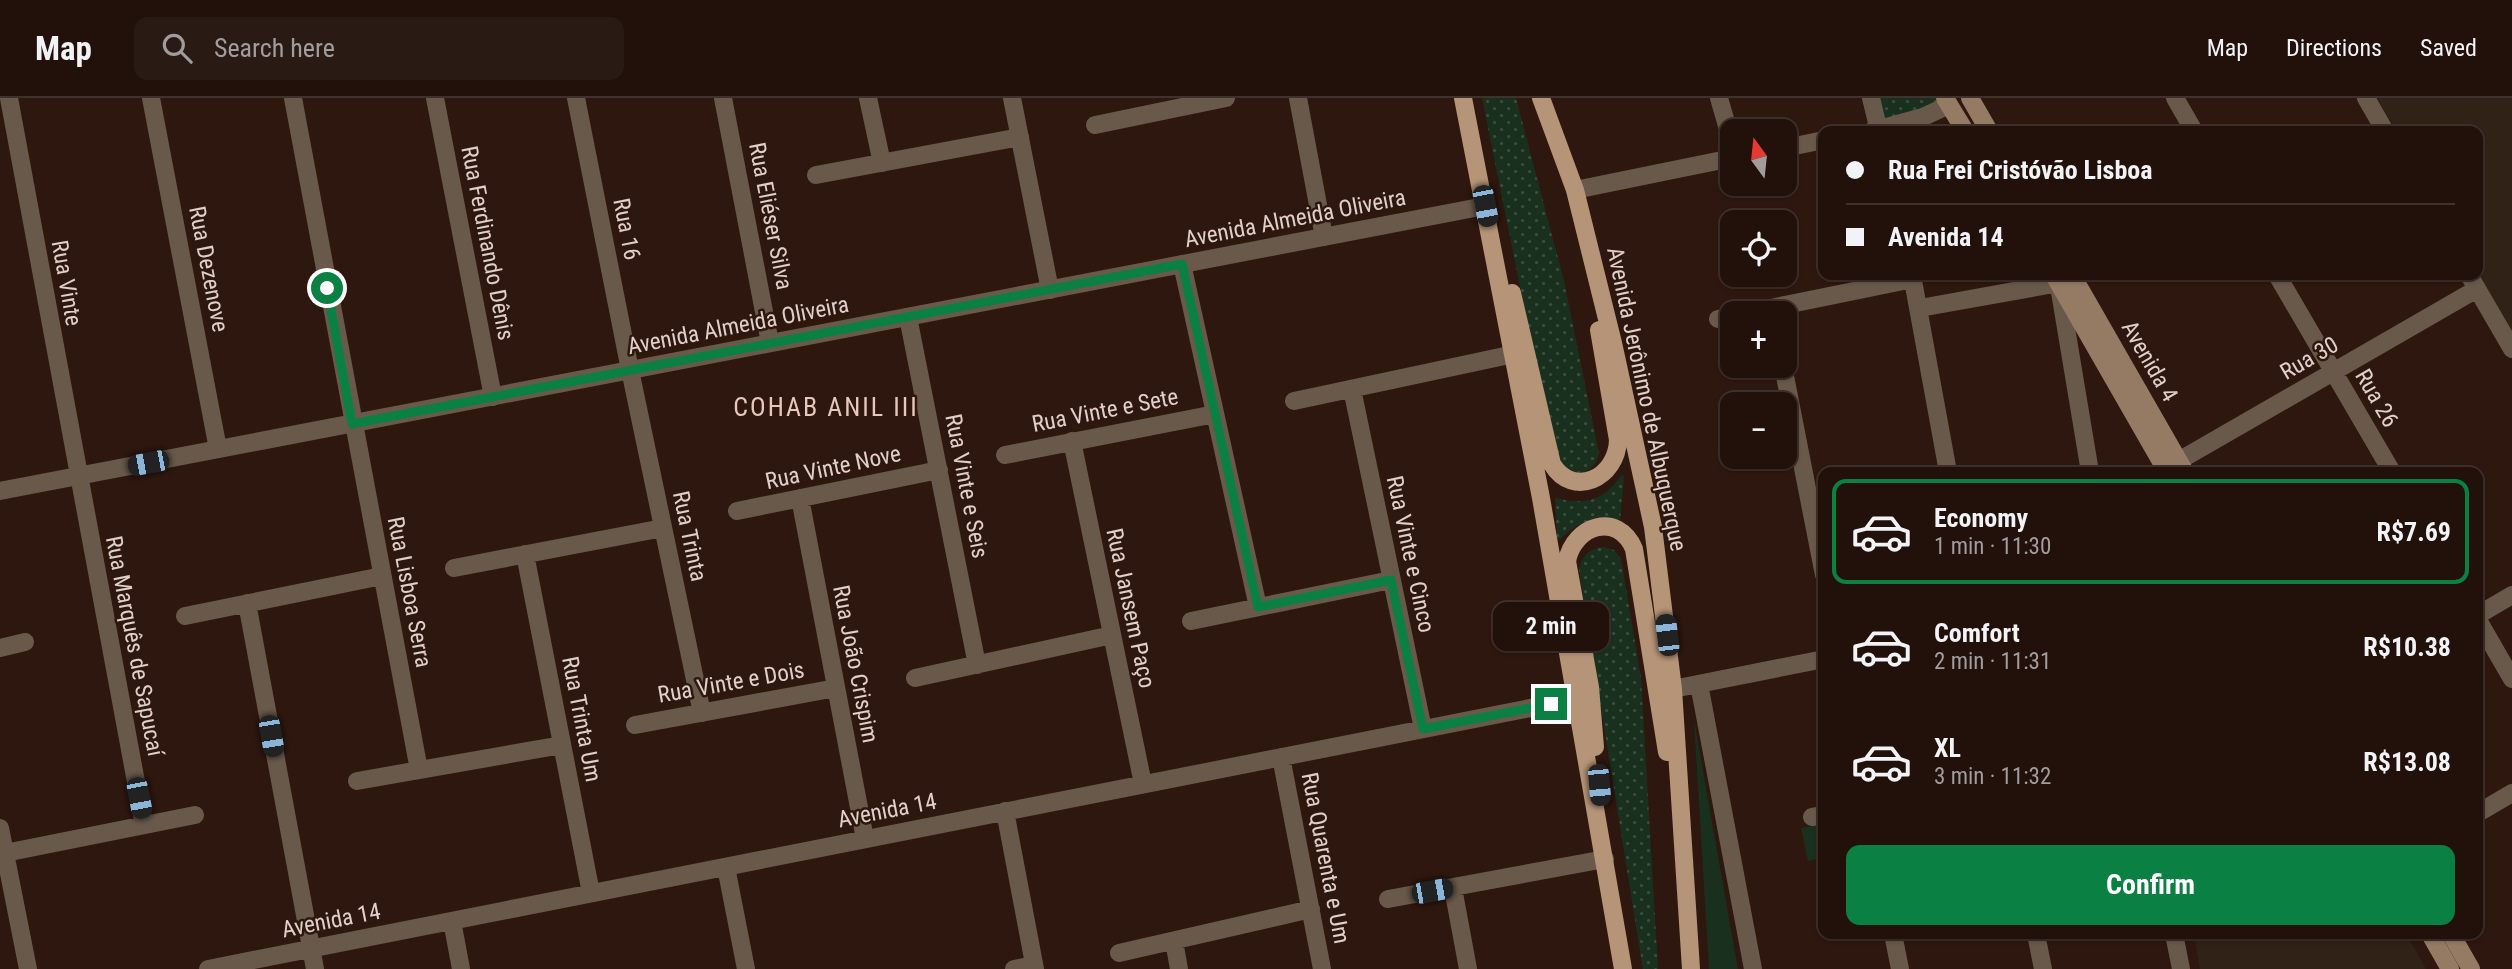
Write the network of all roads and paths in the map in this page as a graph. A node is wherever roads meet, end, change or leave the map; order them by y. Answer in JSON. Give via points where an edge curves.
{"nodes":[{"id":1,"x":9,"y":98,"type":"edge"},
{"id":2,"x":151,"y":98,"type":"edge"},
{"id":3,"x":293,"y":98,"type":"edge"},
{"id":4,"x":435,"y":98,"type":"edge"},
{"id":5,"x":576,"y":98,"type":"edge"},
{"id":6,"x":723,"y":98,"type":"edge"},
{"id":7,"x":868,"y":98,"type":"edge"},
{"id":8,"x":1012,"y":98,"type":"edge"},
{"id":9,"x":1226,"y":98,"type":"edge"},
{"id":10,"x":1298,"y":98,"type":"edge"},
{"id":11,"x":1463,"y":98,"type":"edge"},
{"id":12,"x":1541,"y":98,"type":"edge"},
{"id":13,"x":1719,"y":98,"type":"edge"},
{"id":14,"x":1871,"y":98,"type":"edge"},
{"id":15,"x":1970,"y":98,"type":"edge"},
{"id":16,"x":2175,"y":98,"type":"edge"},
{"id":17,"x":2366,"y":98,"type":"edge"},
{"id":18,"x":1952,"y":100,"type":"edge"},
{"id":19,"x":1158,"y":105,"type":"edge"},
{"id":20,"x":1725,"y":119,"type":"edge"},
{"id":21,"x":1095,"y":125,"type":"dead end"},
{"id":22,"x":1876,"y":126,"type":"edge"},
{"id":23,"x":1893,"y":126,"type":"edge"},
{"id":24,"x":1963,"y":126,"type":"edge"},
{"id":25,"x":1986,"y":126,"type":"edge"},
{"id":26,"x":2191,"y":126,"type":"edge"},
{"id":27,"x":2382,"y":126,"type":"edge"},
{"id":28,"x":1020,"y":137,"type":"junction"},
{"id":29,"x":1818,"y":142,"type":"edge"},
{"id":30,"x":1797,"y":146,"type":"edge"},
{"id":31,"x":1720,"y":160,"type":"edge"},
{"id":32,"x":882,"y":163,"type":"junction"},
{"id":33,"x":816,"y":175,"type":"dead end"},
{"id":34,"x":1575,"y":190,"type":"junction"},
{"id":35,"x":1485,"y":206,"type":"junction"},
{"id":36,"x":1324,"y":237,"type":"junction"},
{"id":37,"x":1182,"y":264,"type":"junction"},
{"id":38,"x":1901,"y":280,"type":"edge"},
{"id":39,"x":1914,"y":280,"type":"edge"},
{"id":40,"x":2050,"y":280,"type":"edge"},
{"id":41,"x":2064,"y":280,"type":"edge"},
{"id":42,"x":2066,"y":280,"type":"edge"},
{"id":43,"x":2280,"y":280,"type":"edge"},
{"id":44,"x":2473,"y":282,"type":"edge"},
{"id":45,"x":1050,"y":290,"type":"junction"},
{"id":46,"x":1797,"y":305,"type":"edge"},
{"id":47,"x":1920,"y":308,"type":"junction"},
{"id":48,"x":908,"y":317,"type":"junction"},
{"id":49,"x":770,"y":343,"type":"junction"},
{"id":50,"x":2512,"y":349,"type":"edge"},
{"id":51,"x":1514,"y":354,"type":"junction"},
{"id":52,"x":630,"y":370,"type":"junction"},
{"id":53,"x":2334,"y":372,"type":"junction"},
{"id":54,"x":1785,"y":378,"type":"edge"},
{"id":55,"x":1352,"y":389,"type":"junction"},
{"id":56,"x":493,"y":397,"type":"junction"},
{"id":57,"x":1294,"y":401,"type":"dead end"},
{"id":58,"x":1215,"y":414,"type":"junction"},
{"id":59,"x":352,"y":424,"type":"junction"},
{"id":60,"x":1072,"y":441,"type":"junction"},
{"id":61,"x":219,"y":449,"type":"junction"},
{"id":62,"x":1005,"y":454,"type":"dead end"},
{"id":63,"x":1947,"y":467,"type":"edge"},
{"id":64,"x":2089,"y":467,"type":"edge"},
{"id":65,"x":2173,"y":467,"type":"edge"},
{"id":66,"x":2177,"y":467,"type":"edge"},
{"id":67,"x":2389,"y":467,"type":"edge"},
{"id":68,"x":939,"y":470,"type":"junction"},
{"id":69,"x":78,"y":477,"type":"junction"},
{"id":70,"x":0,"y":491,"type":"edge"},
{"id":71,"x":800,"y":498,"type":"junction"},
{"id":72,"x":737,"y":511,"type":"dead end"},
{"id":73,"x":663,"y":527,"type":"junction"},
{"id":74,"x":1818,"y":544,"type":"edge"},
{"id":75,"x":525,"y":554,"type":"junction"},
{"id":76,"x":454,"y":568,"type":"dead end"},
{"id":77,"x":382,"y":576,"type":"junction"},
{"id":78,"x":1391,"y":580,"type":"junction"},
{"id":79,"x":2512,"y":595,"type":"edge"},
{"id":80,"x":247,"y":603,"type":"junction"},
{"id":81,"x":1258,"y":607,"type":"junction"},
{"id":82,"x":2483,"y":612,"type":"edge"},
{"id":83,"x":185,"y":616,"type":"dead end"},
{"id":84,"x":1191,"y":621,"type":"dead end"},
{"id":85,"x":2483,"y":629,"type":"edge"},
{"id":86,"x":1112,"y":635,"type":"junction"},
{"id":87,"x":25,"y":642,"type":"dead end"},
{"id":88,"x":0,"y":648,"type":"edge"},
{"id":89,"x":1818,"y":660,"type":"edge"},
{"id":90,"x":977,"y":665,"type":"junction"},
{"id":91,"x":915,"y":678,"type":"dead end"},
{"id":92,"x":2512,"y":679,"type":"edge"},
{"id":93,"x":1699,"y":684,"type":"junction"},
{"id":94,"x":836,"y":688,"type":"junction"},
{"id":95,"x":1673,"y":689,"type":"junction"},
{"id":96,"x":1576,"y":699,"type":"junction"},
{"id":97,"x":702,"y":713,"type":"junction"},
{"id":98,"x":635,"y":725,"type":"dead end"},
{"id":99,"x":1423,"y":729,"type":"junction"},
{"id":100,"x":562,"y":745,"type":"junction"},
{"id":101,"x":1281,"y":757,"type":"junction"},
{"id":102,"x":419,"y":770,"type":"junction"},
{"id":103,"x":357,"y":781,"type":"dead end"},
{"id":104,"x":1143,"y":784,"type":"junction"},
{"id":105,"x":2512,"y":793,"type":"edge"},
{"id":106,"x":2483,"y":810,"type":"edge"},
{"id":107,"x":1005,"y":811,"type":"junction"},
{"id":108,"x":195,"y":815,"type":"dead end"},
{"id":109,"x":144,"y":825,"type":"junction"},
{"id":110,"x":0,"y":828,"type":"edge"},
{"id":111,"x":864,"y":839,"type":"junction"},
{"id":112,"x":5,"y":853,"type":"junction"},
{"id":113,"x":1605,"y":859,"type":"junction"},
{"id":114,"x":726,"y":867,"type":"junction"},
{"id":115,"x":1453,"y":888,"type":"junction"},
{"id":116,"x":1687,"y":891,"type":"junction"},
{"id":117,"x":591,"y":893,"type":"junction"},
{"id":118,"x":1388,"y":899,"type":"dead end"},
{"id":119,"x":1311,"y":909,"type":"junction"},
{"id":120,"x":452,"y":921,"type":"junction"},
{"id":121,"x":1894,"y":939,"type":"edge"},
{"id":122,"x":2037,"y":939,"type":"edge"},
{"id":123,"x":2176,"y":939,"type":"edge"},
{"id":124,"x":2433,"y":939,"type":"edge"},
{"id":125,"x":2454,"y":939,"type":"edge"},
{"id":126,"x":1174,"y":941,"type":"junction"},
{"id":127,"x":311,"y":949,"type":"junction"},
{"id":128,"x":1119,"y":953,"type":"dead end"},
{"id":129,"x":1034,"y":967,"type":"edge"},
{"id":130,"x":28,"y":969,"type":"edge"},
{"id":131,"x":208,"y":969,"type":"edge"},
{"id":132,"x":315,"y":969,"type":"edge"},
{"id":133,"x":461,"y":969,"type":"edge"},
{"id":134,"x":746,"y":969,"type":"edge"},
{"id":135,"x":1014,"y":969,"type":"edge"},
{"id":136,"x":1179,"y":969,"type":"edge"},
{"id":137,"x":1322,"y":969,"type":"edge"},
{"id":138,"x":1468,"y":969,"type":"edge"},
{"id":139,"x":1623,"y":969,"type":"edge"},
{"id":140,"x":1691,"y":969,"type":"edge"},
{"id":141,"x":1753,"y":969,"type":"edge"},
{"id":142,"x":1900,"y":969,"type":"edge"},
{"id":143,"x":2043,"y":969,"type":"edge"},
{"id":144,"x":2181,"y":969,"type":"edge"},
{"id":145,"x":2450,"y":969,"type":"edge"},
{"id":146,"x":2471,"y":969,"type":"edge"}],
"edges":[{"from":1,"to":69,"type":"street","name":"Rua Vinte"},
{"from":2,"to":61,"type":"street","name":"Rua Dezenove"},
{"from":3,"to":59,"type":"street","name":"Rua Lisboa Serra"},
{"from":4,"to":56,"type":"street","name":"Rua Ferdinando Dênis"},
{"from":5,"to":52,"type":"street","name":"Rua 16"},
{"from":6,"to":49,"type":"street","name":"Rua Eliéser Silva"},
{"from":7,"to":32,"type":"street"},
{"from":8,"to":28,"type":"street"},
{"from":9,"to":19,"type":"street"},
{"from":10,"to":36,"type":"street"},
{"from":11,"to":35,"type":"main road"},
{"from":12,"to":34,"type":"main road","name":"Avenida Jerônimo de Albuquerque"},
{"from":13,"to":20,"type":"street"},
{"from":14,"to":22,"type":"street"},
{"from":15,"to":25,"type":"main road"},
{"from":16,"to":26,"type":"street"},
{"from":17,"to":27,"type":"street"},
{"from":18,"to":23,"type":"street","via":[[1923,117]]},
{"from":18,"to":24,"type":"main road"},
{"from":19,"to":21,"type":"street"},
{"from":28,"to":32,"type":"street"},
{"from":28,"to":45,"type":"street"},
{"from":29,"to":30,"type":"street"},
{"from":31,"to":34,"type":"street"},
{"from":32,"to":33,"type":"street"},
{"from":34,"to":35,"type":"main road","via":[[1618,440],[1609,469],[1586,480],[1563,477],[1552,464],[1519,317]]},
{"from":34,"to":95,"type":"main road","name":"Avenida Jerônimo de Albuquerque","via":[[1648,497]]},
{"from":35,"to":36,"type":"street","name":"Avenida Almeida Oliveira"},
{"from":35,"to":51,"type":"main road"},
{"from":36,"to":37,"type":"street","name":"Avenida Almeida Oliveira"},
{"from":37,"to":45,"type":"street","name":"Avenida Almeida Oliveira"},
{"from":37,"to":58,"type":"street"},
{"from":38,"to":46,"type":"street"},
{"from":39,"to":47,"type":"street"},
{"from":40,"to":47,"type":"street"},
{"from":41,"to":64,"type":"street"},
{"from":42,"to":65,"type":"main road","name":"Avenida 4"},
{"from":43,"to":53,"type":"street","name":"Rua 26"},
{"from":44,"to":50,"type":"street"},
{"from":44,"to":53,"type":"street","name":"Rua 30"},
{"from":45,"to":48,"type":"street","name":"Avenida Almeida Oliveira"},
{"from":47,"to":63,"type":"street"},
{"from":48,"to":49,"type":"street","name":"Avenida Almeida Oliveira"},
{"from":48,"to":68,"type":"street","name":"Rua Vinte e Seis"},
{"from":49,"to":52,"type":"street","name":"Avenida Almeida Oliveira"},
{"from":51,"to":55,"type":"street"},
{"from":51,"to":96,"type":"main road"},
{"from":52,"to":56,"type":"street","name":"Avenida Almeida Oliveira"},
{"from":52,"to":73,"type":"street","name":"Rua Trinta"},
{"from":53,"to":66,"type":"street","name":"Rua 30"},
{"from":53,"to":67,"type":"street","name":"Rua 26"},
{"from":54,"to":74,"type":"street"},
{"from":55,"to":57,"type":"street"},
{"from":55,"to":78,"type":"street","name":"Rua Vinte e Cinco"},
{"from":56,"to":59,"type":"street","name":"Avenida Almeida Oliveira"},
{"from":58,"to":60,"type":"street","name":"Rua Vinte e Sete"},
{"from":58,"to":81,"type":"street"},
{"from":59,"to":61,"type":"street","name":"Avenida Almeida Oliveira"},
{"from":59,"to":77,"type":"street","name":"Rua Lisboa Serra"},
{"from":60,"to":62,"type":"street","name":"Rua Vinte e Sete"},
{"from":60,"to":86,"type":"street","name":"Rua Jansem Paço"},
{"from":61,"to":69,"type":"street","name":"Avenida Almeida Oliveira"},
{"from":68,"to":71,"type":"street","name":"Rua Vinte Nove"},
{"from":68,"to":90,"type":"street","name":"Rua Vinte e Seis"},
{"from":69,"to":70,"type":"street","name":"Avenida Almeida Oliveira"},
{"from":69,"to":109,"type":"street","name":"Rua Marquês de Sapucaí"},
{"from":71,"to":72,"type":"street","name":"Rua Vinte Nove"},
{"from":71,"to":94,"type":"street","name":"Rua João Crispim"},
{"from":73,"to":75,"type":"street"},
{"from":73,"to":97,"type":"street","name":"Rua Trinta"},
{"from":75,"to":76,"type":"street"},
{"from":75,"to":100,"type":"street","name":"Rua Trinta Um"},
{"from":77,"to":80,"type":"street"},
{"from":77,"to":102,"type":"street","name":"Rua Lisboa Serra"},
{"from":78,"to":81,"type":"street"},
{"from":78,"to":99,"type":"street","name":"Rua Vinte e Cinco"},
{"from":79,"to":82,"type":"street"},
{"from":80,"to":83,"type":"street"},
{"from":80,"to":127,"type":"street"},
{"from":81,"to":84,"type":"street"},
{"from":85,"to":92,"type":"street"},
{"from":86,"to":90,"type":"street"},
{"from":86,"to":104,"type":"street","name":"Rua Jansem Paço"},
{"from":87,"to":88,"type":"street"},
{"from":89,"to":93,"type":"street"},
{"from":90,"to":91,"type":"street"},
{"from":93,"to":95,"type":"street"},
{"from":93,"to":141,"type":"street"},
{"from":94,"to":97,"type":"street","name":"Rua Vinte e Dois"},
{"from":94,"to":111,"type":"street","name":"Rua João Crispim"},
{"from":95,"to":116,"type":"main road","name":"Avenida Jerônimo de Albuquerque"},
{"from":96,"to":99,"type":"street","name":"Avenida 14"},
{"from":96,"to":113,"type":"main road"},
{"from":97,"to":98,"type":"street","name":"Rua Vinte e Dois"},
{"from":99,"to":101,"type":"street","name":"Avenida 14"},
{"from":100,"to":102,"type":"street"},
{"from":100,"to":117,"type":"street","name":"Rua Trinta Um"},
{"from":101,"to":104,"type":"street","name":"Avenida 14"},
{"from":101,"to":119,"type":"street","name":"Rua Quarenta e Um"},
{"from":102,"to":103,"type":"street"},
{"from":104,"to":107,"type":"street","name":"Avenida 14"},
{"from":105,"to":106,"type":"street"},
{"from":107,"to":111,"type":"street","name":"Avenida 14"},
{"from":107,"to":129,"type":"street"},
{"from":108,"to":109,"type":"street"},
{"from":109,"to":112,"type":"street"},
{"from":110,"to":112,"type":"street"},
{"from":111,"to":114,"type":"street","name":"Avenida 14"},
{"from":112,"to":130,"type":"street"},
{"from":113,"to":115,"type":"street"},
{"from":113,"to":116,"type":"main road","via":[[1590,687],[1567,561],[1578,537],[1606,526],[1625,533],[1634,549]]},
{"from":113,"to":139,"type":"main road"},
{"from":114,"to":117,"type":"street","name":"Avenida 14"},
{"from":114,"to":134,"type":"street"},
{"from":115,"to":118,"type":"street"},
{"from":115,"to":138,"type":"street"},
{"from":116,"to":140,"type":"main road","name":"Avenida Jerônimo de Albuquerque"},
{"from":117,"to":120,"type":"street","name":"Avenida 14"},
{"from":119,"to":126,"type":"street"},
{"from":119,"to":137,"type":"street","name":"Rua Quarenta e Um"},
{"from":120,"to":127,"type":"street","name":"Avenida 14"},
{"from":120,"to":133,"type":"street"},
{"from":121,"to":142,"type":"street"},
{"from":122,"to":143,"type":"street"},
{"from":123,"to":144,"type":"street"},
{"from":124,"to":145,"type":"main road"},
{"from":125,"to":146,"type":"main road"},
{"from":126,"to":128,"type":"street"},
{"from":126,"to":136,"type":"street"},
{"from":127,"to":131,"type":"street","name":"Avenida 14"},
{"from":127,"to":132,"type":"street"},
{"from":129,"to":135,"type":"street"}]}
